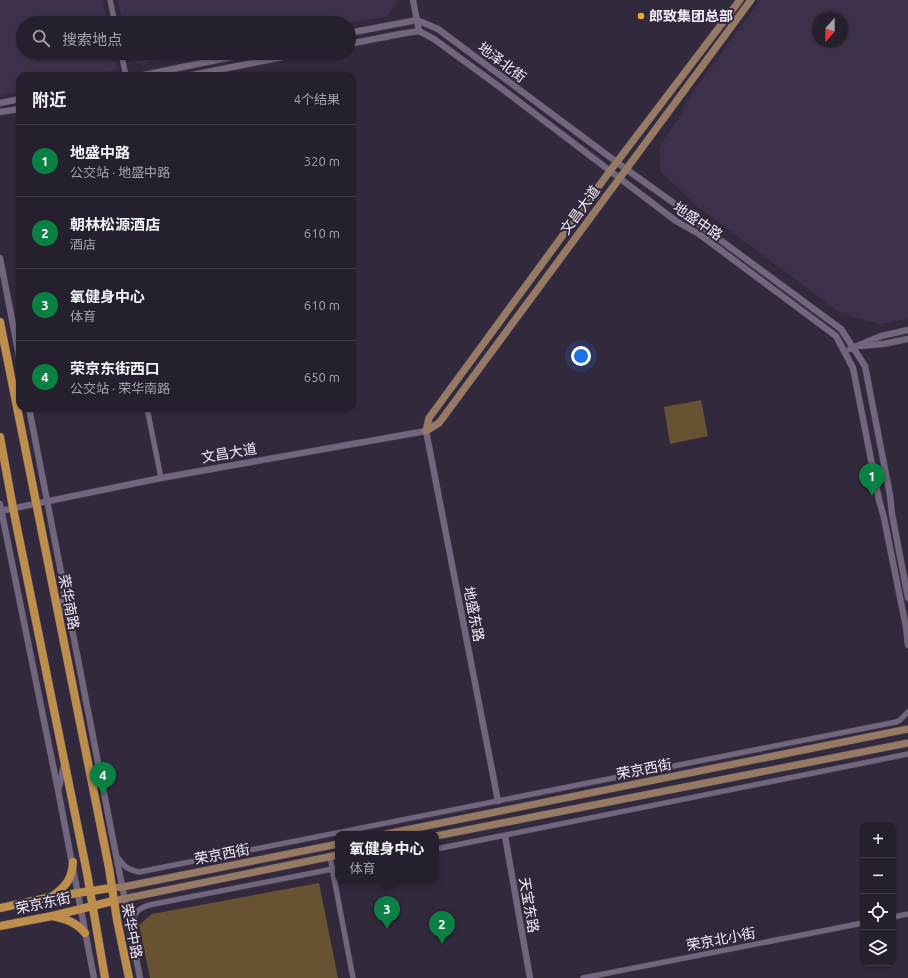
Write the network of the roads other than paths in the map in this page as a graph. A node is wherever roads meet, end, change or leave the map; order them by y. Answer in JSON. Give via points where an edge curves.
{"nodes":[{"id":1,"x":110,"y":0,"type":"edge"},
{"id":2,"x":413,"y":0,"type":"edge"},
{"id":3,"x":740,"y":0,"type":"edge"},
{"id":4,"x":750,"y":0,"type":"edge"},
{"id":5,"x":113,"y":16,"type":"edge"},
{"id":6,"x":417,"y":20,"type":"junction"},
{"id":7,"x":419,"y":31,"type":"junction"},
{"id":8,"x":356,"y":32,"type":"edge"},
{"id":9,"x":356,"y":43,"type":"edge"},
{"id":10,"x":123,"y":60,"type":"edge"},
{"id":11,"x":217,"y":60,"type":"edge"},
{"id":12,"x":268,"y":60,"type":"edge"},
{"id":13,"x":125,"y":72,"type":"edge"},
{"id":14,"x":158,"y":72,"type":"edge"},
{"id":15,"x":207,"y":72,"type":"edge"},
{"id":16,"x":16,"y":100,"type":"edge"},
{"id":17,"x":0,"y":103,"type":"edge"},
{"id":18,"x":16,"y":110,"type":"edge"},
{"id":19,"x":0,"y":112,"type":"edge"},
{"id":20,"x":617,"y":162,"type":"junction"},
{"id":21,"x":626,"y":169,"type":"junction"},
{"id":22,"x":610,"y":171,"type":"junction"},
{"id":23,"x":619,"y":178,"type":"junction"},
{"id":24,"x":0,"y":258,"type":"edge"},
{"id":25,"x":0,"y":322,"type":"edge"},
{"id":26,"x":908,"y":330,"type":"edge"},
{"id":27,"x":908,"y":339,"type":"edge"},
{"id":28,"x":16,"y":340,"type":"edge"},
{"id":29,"x":852,"y":347,"type":"junction"},
{"id":30,"x":845,"y":352,"type":"junction"},
{"id":31,"x":16,"y":400,"type":"edge"},
{"id":32,"x":18,"y":412,"type":"edge"},
{"id":33,"x":30,"y":412,"type":"edge"},
{"id":34,"x":148,"y":412,"type":"edge"},
{"id":35,"x":426,"y":431,"type":"junction"},
{"id":36,"x":0,"y":437,"type":"edge"},
{"id":37,"x":161,"y":478,"type":"junction"},
{"id":38,"x":47,"y":501,"type":"junction"},
{"id":39,"x":37,"y":503,"type":"junction"},
{"id":40,"x":0,"y":508,"type":"edge"},
{"id":41,"x":13,"y":508,"type":"junction"},
{"id":42,"x":65,"y":590,"type":"junction"},
{"id":43,"x":907,"y":591,"type":"edge"},
{"id":44,"x":908,"y":598,"type":"edge"},
{"id":45,"x":59,"y":619,"type":"junction"},
{"id":46,"x":908,"y":645,"type":"edge"},
{"id":47,"x":908,"y":712,"type":"edge"},
{"id":48,"x":908,"y":729,"type":"edge"},
{"id":49,"x":908,"y":743,"type":"edge"},
{"id":50,"x":908,"y":754,"type":"edge"},
{"id":51,"x":65,"y":761,"type":"junction"},
{"id":52,"x":58,"y":790,"type":"junction"},
{"id":53,"x":498,"y":801,"type":"junction"},
{"id":54,"x":346,"y":831,"type":"edge"},
{"id":55,"x":401,"y":831,"type":"edge"},
{"id":56,"x":335,"y":833,"type":"edge"},
{"id":57,"x":439,"y":835,"type":"edge"},
{"id":58,"x":505,"y":836,"type":"junction"},
{"id":59,"x":335,"y":845,"type":"edge"},
{"id":60,"x":439,"y":848,"type":"edge"},
{"id":61,"x":335,"y":856,"type":"edge"},
{"id":62,"x":330,"y":857,"type":"junction"},
{"id":63,"x":118,"y":858,"type":"junction"},
{"id":64,"x":73,"y":862,"type":"junction"},
{"id":65,"x":335,"y":868,"type":"edge"},
{"id":66,"x":332,"y":869,"type":"junction"},
{"id":67,"x":123,"y":887,"type":"junction"},
{"id":68,"x":111,"y":888,"type":"junction"},
{"id":69,"x":90,"y":891,"type":"junction"},
{"id":70,"x":78,"y":893,"type":"junction"},
{"id":71,"x":51,"y":897,"type":"junction"},
{"id":72,"x":126,"y":899,"type":"junction"},
{"id":73,"x":113,"y":901,"type":"junction"},
{"id":74,"x":92,"y":906,"type":"junction"},
{"id":75,"x":0,"y":908,"type":"edge"},
{"id":76,"x":80,"y":908,"type":"junction"},
{"id":77,"x":908,"y":914,"type":"edge"},
{"id":78,"x":52,"y":916,"type":"junction"},
{"id":79,"x":896,"y":916,"type":"edge"},
{"id":80,"x":860,"y":924,"type":"edge"},
{"id":81,"x":0,"y":926,"type":"edge"},
{"id":82,"x":131,"y":927,"type":"junction"},
{"id":83,"x":85,"y":933,"type":"junction"},
{"id":84,"x":94,"y":978,"type":"edge"},
{"id":85,"x":106,"y":978,"type":"edge"},
{"id":86,"x":129,"y":978,"type":"edge"},
{"id":87,"x":140,"y":978,"type":"edge"},
{"id":88,"x":353,"y":978,"type":"edge"},
{"id":89,"x":530,"y":978,"type":"edge"},
{"id":90,"x":583,"y":978,"type":"edge"}],
"edges":[{"from":1,"to":5,"type":"street"},
{"from":2,"to":6,"type":"street"},
{"from":3,"to":20,"type":"main road","name":"文昌大道"},
{"from":4,"to":21,"type":"main road","name":"文昌大道"},
{"from":6,"to":7,"type":"street"},
{"from":6,"to":8,"type":"street"},
{"from":6,"to":20,"type":"street","name":"地泽北街","via":[[438,29]]},
{"from":7,"to":9,"type":"street"},
{"from":7,"to":22,"type":"street","name":"地泽北街","via":[[501,88]]},
{"from":10,"to":13,"type":"street"},
{"from":11,"to":14,"type":"street"},
{"from":12,"to":15,"type":"street"},
{"from":16,"to":17,"type":"street"},
{"from":18,"to":19,"type":"street"},
{"from":20,"to":21,"type":"street","name":"地泽北街"},
{"from":20,"to":22,"type":"main road","name":"文昌大道"},
{"from":21,"to":23,"type":"main road","name":"文昌大道"},
{"from":21,"to":29,"type":"street","name":"地盛中路","via":[[841,329]]},
{"from":22,"to":23,"type":"street","name":"地泽北街"},
{"from":22,"to":35,"type":"main road","name":"文昌大道","via":[[429,418]]},
{"from":23,"to":30,"type":"street","name":"地盛中路","via":[[836,336]]},
{"from":23,"to":35,"type":"main road","name":"文昌大道","via":[[439,423]]},
{"from":24,"to":28,"type":"street"},
{"from":25,"to":31,"type":"main road","name":"荣华南路"},
{"from":26,"to":29,"type":"street","via":[[881,336]]},
{"from":27,"to":29,"type":"street"},
{"from":29,"to":30,"type":"street"},
{"from":29,"to":43,"type":"street","name":"地盛中路","via":[[865,366]]},
{"from":30,"to":46,"type":"street","name":"地盛中路","via":[[853,368]]},
{"from":32,"to":39,"type":"main road","name":"荣华南路"},
{"from":33,"to":38,"type":"street"},
{"from":34,"to":37,"type":"street"},
{"from":35,"to":37,"type":"street","name":"文昌大道"},
{"from":35,"to":53,"type":"street","name":"地盛东路"},
{"from":36,"to":41,"type":"main road"},
{"from":37,"to":38,"type":"street","name":"文昌大道"},
{"from":38,"to":39,"type":"street","name":"文昌大道"},
{"from":38,"to":42,"type":"street"},
{"from":39,"to":41,"type":"street","name":"文昌大道"},
{"from":39,"to":45,"type":"main road","name":"荣华南路"},
{"from":40,"to":41,"type":"street","name":"文昌大道"},
{"from":40,"to":52,"type":"street"},
{"from":41,"to":51,"type":"main road"},
{"from":42,"to":45,"type":"street"},
{"from":42,"to":63,"type":"street"},
{"from":43,"to":44,"type":"street","name":"地盛中路"},
{"from":45,"to":68,"type":"main road","name":"荣华南路"},
{"from":47,"to":53,"type":"street","via":[[896,722]]},
{"from":48,"to":55,"type":"main road","name":"荣京西街"},
{"from":49,"to":57,"type":"main road","name":"荣京西街"},
{"from":50,"to":58,"type":"street"},
{"from":51,"to":52,"type":"street"},
{"from":51,"to":69,"type":"main road"},
{"from":52,"to":64,"type":"street"},
{"from":53,"to":54,"type":"street"},
{"from":56,"to":63,"type":"street","via":[[139,872],[126,868]]},
{"from":58,"to":60,"type":"street"},
{"from":58,"to":89,"type":"street","name":"天宝东路"},
{"from":59,"to":67,"type":"main road","name":"荣京西街"},
{"from":61,"to":62,"type":"main road","name":"荣京西街"},
{"from":62,"to":66,"type":"street"},
{"from":62,"to":72,"type":"main road","name":"荣京西街"},
{"from":63,"to":67,"type":"street"},
{"from":64,"to":70,"type":"street"},
{"from":64,"to":71,"type":"main road","via":[[69,880]]},
{"from":65,"to":66,"type":"street"},
{"from":66,"to":82,"type":"street","via":[[142,907],[135,914]]},
{"from":66,"to":88,"type":"street"},
{"from":67,"to":68,"type":"main road","name":"荣京西街"},
{"from":67,"to":72,"type":"street"},
{"from":68,"to":69,"type":"main road","name":"荣京东街"},
{"from":68,"to":73,"type":"main road","name":"荣华中路"},
{"from":69,"to":70,"type":"main road","name":"荣京东街"},
{"from":69,"to":74,"type":"main road"},
{"from":70,"to":71,"type":"main road","name":"荣京东街"},
{"from":70,"to":76,"type":"street"},
{"from":71,"to":75,"type":"main road","name":"荣京东街"},
{"from":72,"to":73,"type":"main road","name":"荣京西街"},
{"from":72,"to":82,"type":"street"},
{"from":73,"to":74,"type":"main road","name":"荣京东街"},
{"from":73,"to":86,"type":"main road","name":"荣华中路"},
{"from":74,"to":76,"type":"main road","name":"荣京东街"},
{"from":74,"to":85,"type":"main road"},
{"from":76,"to":78,"type":"main road","name":"荣京东街"},
{"from":76,"to":83,"type":"street"},
{"from":77,"to":79,"type":"street"},
{"from":78,"to":81,"type":"main road","name":"荣京东街"},
{"from":78,"to":83,"type":"main road","via":[[75,924]]},
{"from":80,"to":90,"type":"street","name":"荣京北小街"},
{"from":82,"to":87,"type":"street"},
{"from":83,"to":84,"type":"street"}]}
